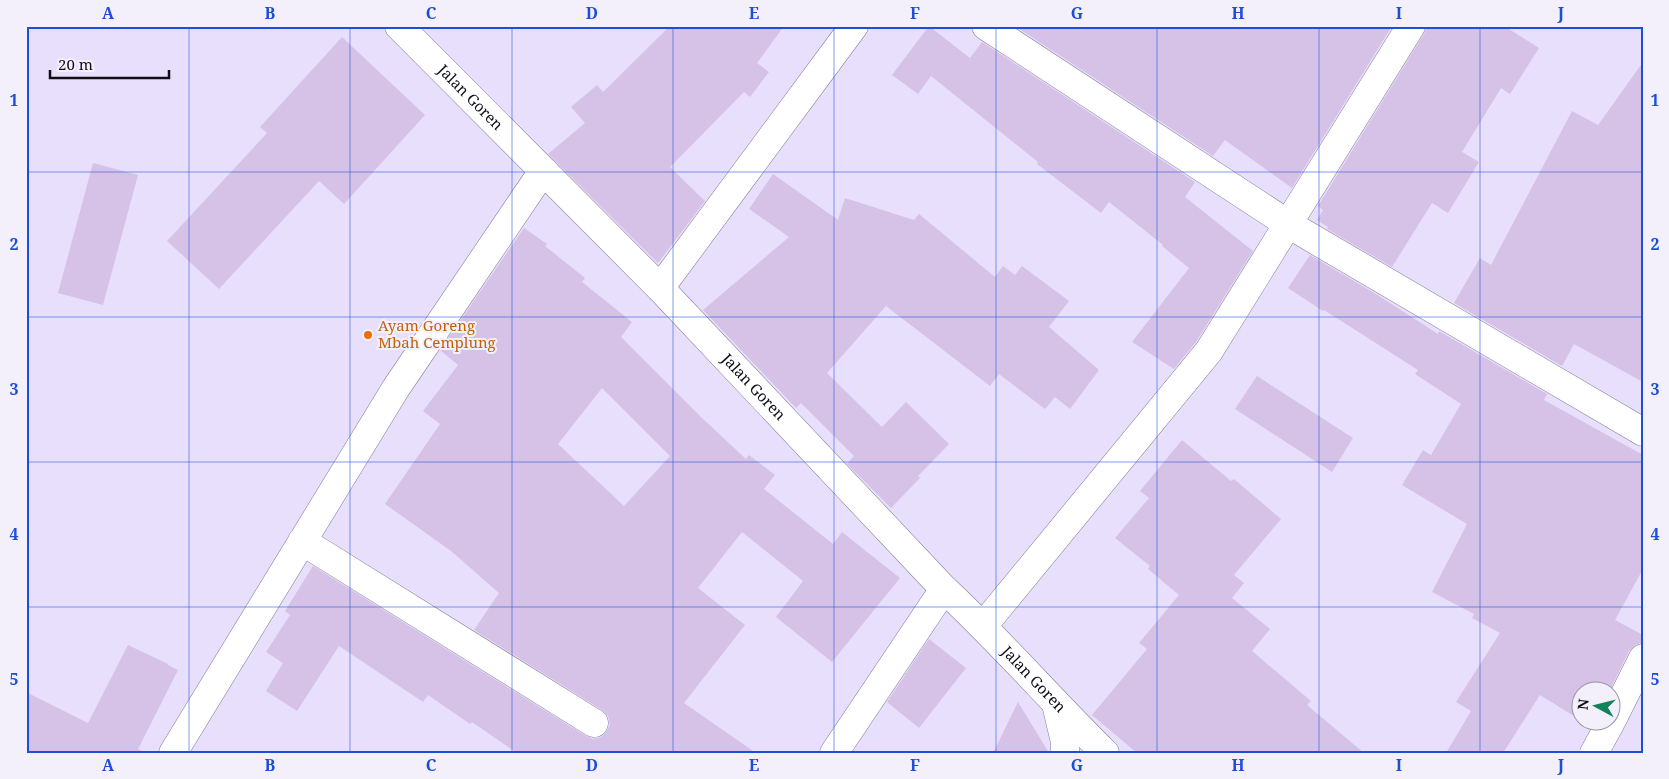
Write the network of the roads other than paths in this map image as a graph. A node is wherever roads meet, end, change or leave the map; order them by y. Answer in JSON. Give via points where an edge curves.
{"nodes":[{"id":1,"x":399,"y":26,"type":"edge"},
{"id":2,"x":854,"y":26,"type":"edge"},
{"id":3,"x":986,"y":26,"type":"edge"},
{"id":4,"x":1410,"y":26,"type":"edge"},
{"id":5,"x":542,"y":171,"type":"junction"},
{"id":6,"x":1288,"y":224,"type":"junction"},
{"id":7,"x":660,"y":288,"type":"junction"},
{"id":8,"x":1643,"y":432,"type":"edge"},
{"id":9,"x":302,"y":541,"type":"junction"},
{"id":10,"x":944,"y":588,"type":"junction"},
{"id":11,"x":983,"y":626,"type":"junction"},
{"id":12,"x":1643,"y":658,"type":"edge"},
{"id":13,"x":1622,"y":699,"type":"edge"},
{"id":14,"x":1056,"y":704,"type":"junction"},
{"id":15,"x":594,"y":722,"type":"dead end"},
{"id":16,"x":1605,"y":732,"type":"edge"},
{"id":17,"x":173,"y":753,"type":"edge"},
{"id":18,"x":834,"y":753,"type":"edge"},
{"id":19,"x":1065,"y":753,"type":"edge"},
{"id":20,"x":1105,"y":753,"type":"edge"},
{"id":21,"x":1594,"y":753,"type":"edge"}],
"edges":[{"from":1,"to":5,"type":"street","name":"Jalan Goren"},
{"from":2,"to":7,"type":"street"},
{"from":3,"to":6,"type":"street"},
{"from":4,"to":6,"type":"street"},
{"from":5,"to":7,"type":"street","name":"Jalan Goren"},
{"from":5,"to":9,"type":"street","via":[[396,388]]},
{"from":6,"to":8,"type":"street"},
{"from":6,"to":11,"type":"street","via":[[1209,351]]},
{"from":7,"to":10,"type":"street","name":"Jalan Goren"},
{"from":9,"to":15,"type":"street"},
{"from":9,"to":17,"type":"street"},
{"from":10,"to":11,"type":"street","name":"Jalan Goren"},
{"from":10,"to":18,"type":"street"},
{"from":11,"to":14,"type":"street","name":"Jalan Goren"},
{"from":12,"to":13,"type":"street"},
{"from":14,"to":19,"type":"street"},
{"from":14,"to":20,"type":"street","name":"Jalan Goren"},
{"from":16,"to":21,"type":"street"}]}
